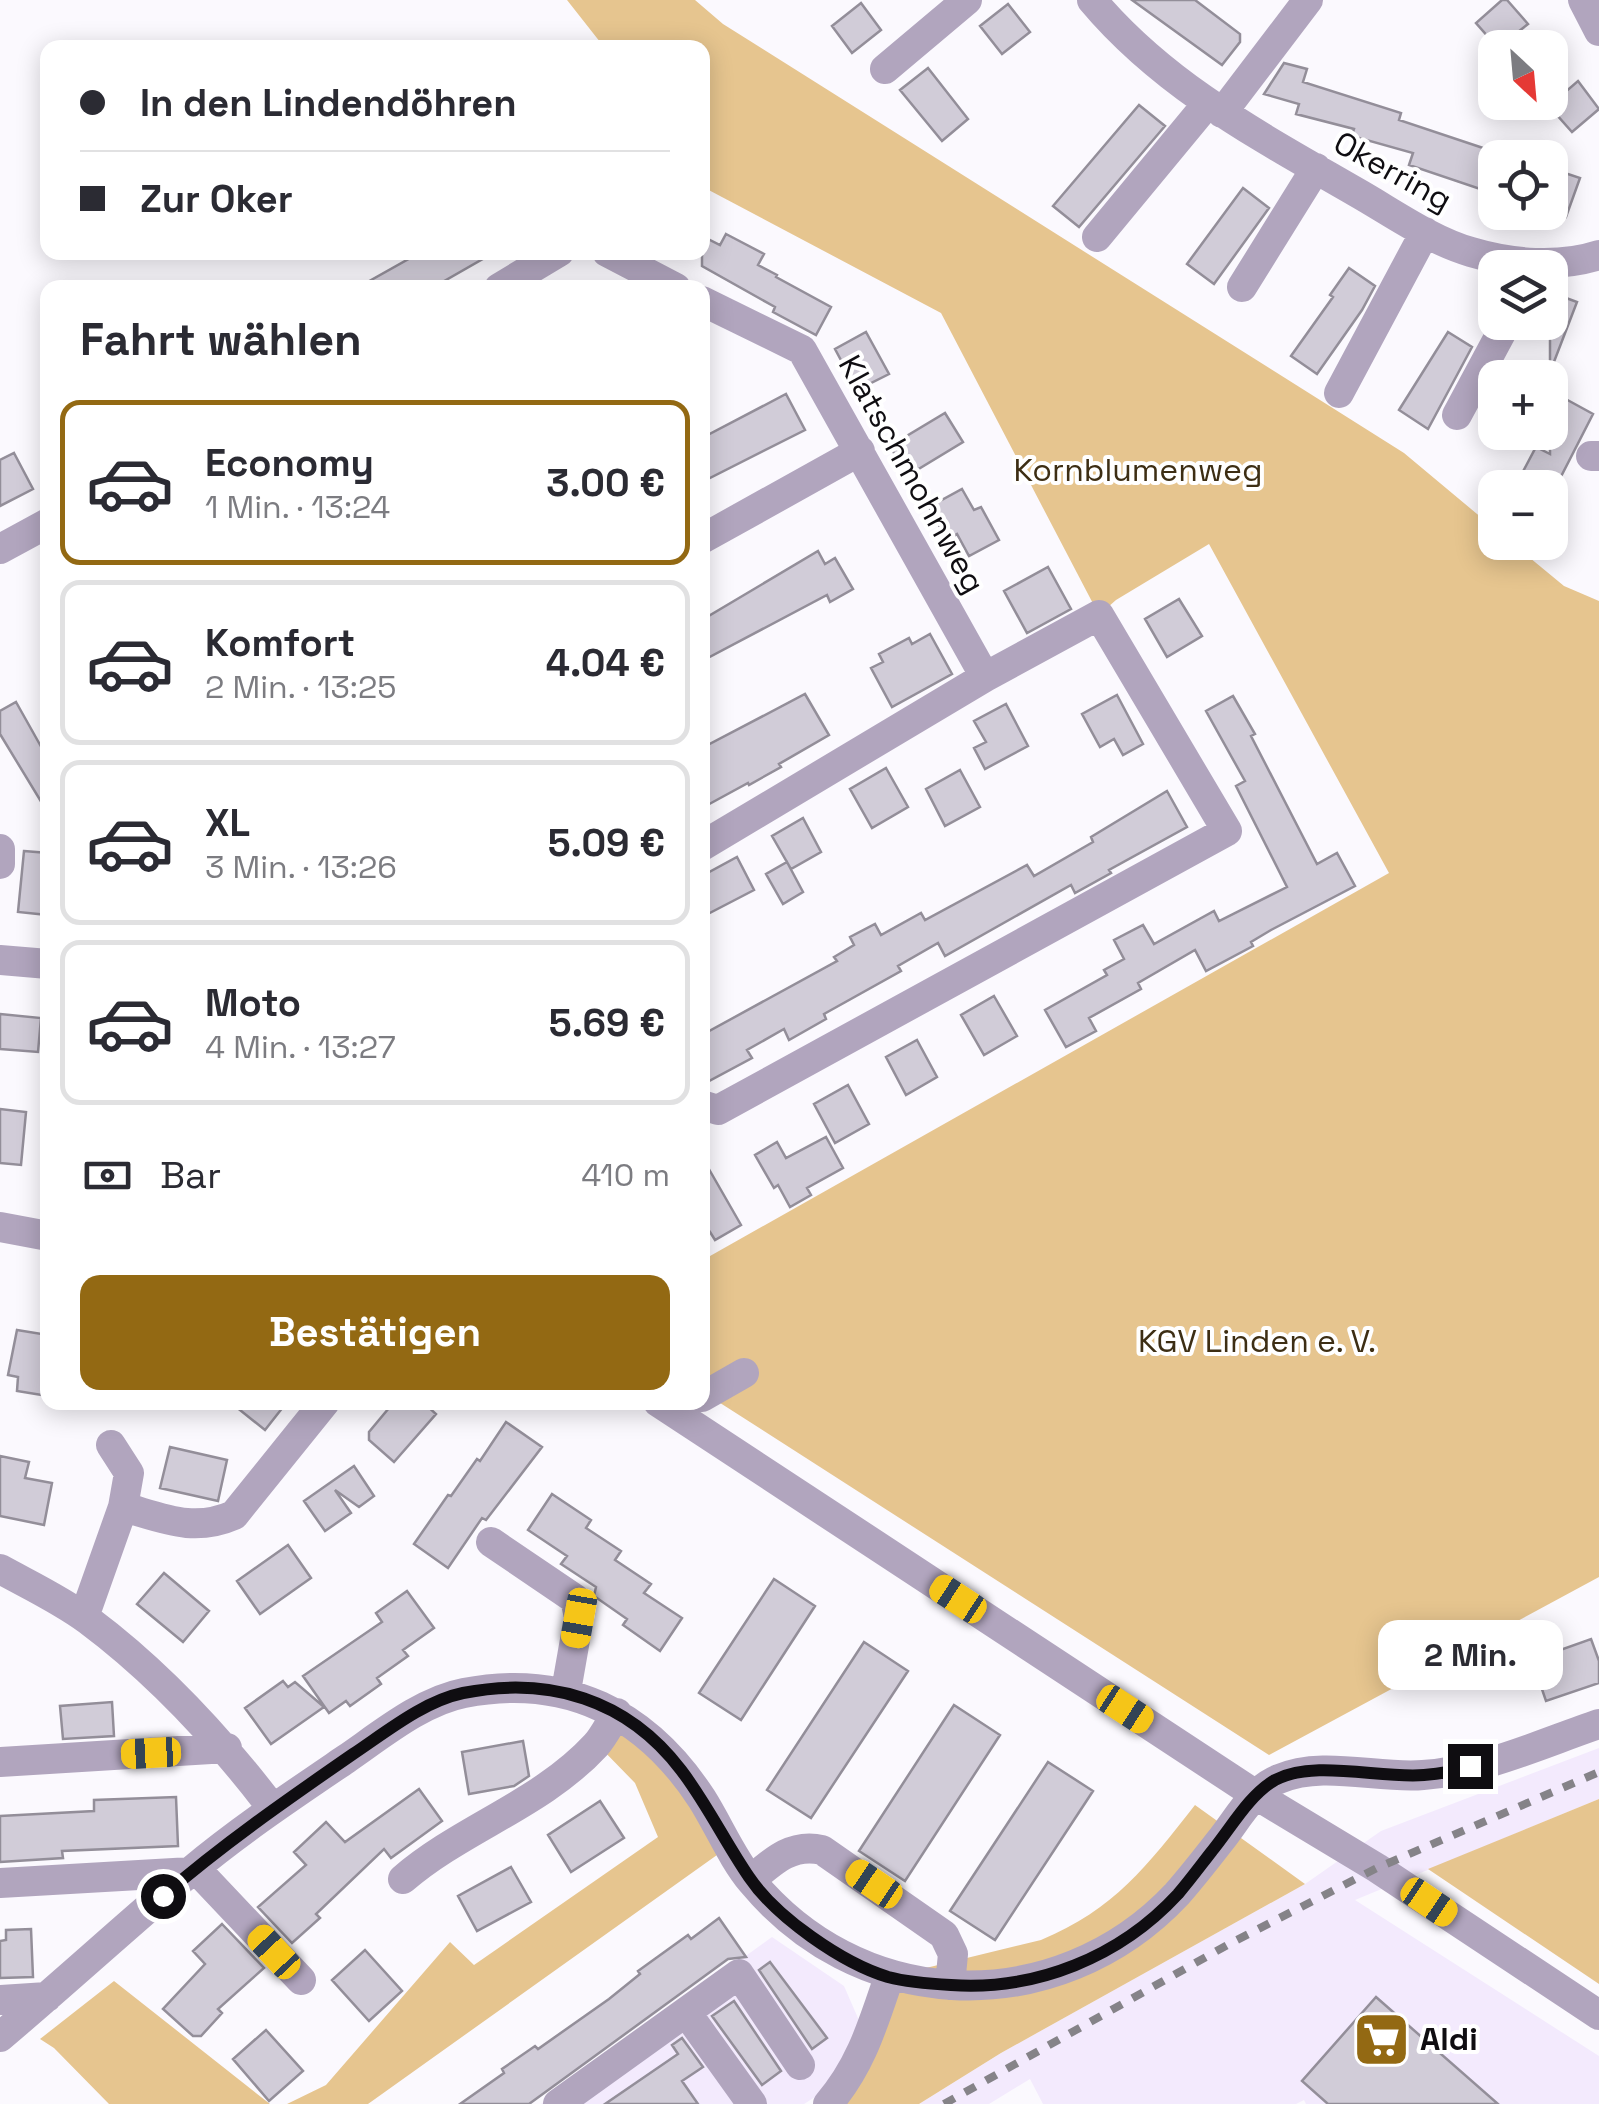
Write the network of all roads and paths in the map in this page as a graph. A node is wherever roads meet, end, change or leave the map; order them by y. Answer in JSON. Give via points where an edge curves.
{"nodes":[{"id":1,"x":967,"y":0,"type":"edge"},
{"id":2,"x":1092,"y":0,"type":"edge"},
{"id":3,"x":1308,"y":0,"type":"edge"},
{"id":4,"x":1583,"y":0,"type":"edge"},
{"id":5,"x":1599,"y":31,"type":"edge"},
{"id":6,"x":885,"y":68,"type":"dead end"},
{"id":7,"x":1214,"y":109,"type":"junction"},
{"id":8,"x":1316,"y":168,"type":"junction"},
{"id":9,"x":1425,"y":232,"type":"junction"},
{"id":10,"x":1097,"y":236,"type":"dead end"},
{"id":11,"x":1478,"y":254,"type":"edge"},
{"id":12,"x":1599,"y":255,"type":"edge"},
{"id":13,"x":546,"y":260,"type":"edge"},
{"id":14,"x":622,"y":260,"type":"edge"},
{"id":15,"x":1568,"y":261,"type":"edge"},
{"id":16,"x":512,"y":280,"type":"edge"},
{"id":17,"x":661,"y":280,"type":"edge"},
{"id":18,"x":1242,"y":286,"type":"dead end"},
{"id":19,"x":710,"y":305,"type":"edge"},
{"id":20,"x":1498,"y":340,"type":"edge"},
{"id":21,"x":1339,"y":393,"type":"dead end"},
{"id":22,"x":1458,"y":415,"type":"dead end"},
{"id":23,"x":860,"y":450,"type":"junction"},
{"id":24,"x":40,"y":526,"type":"edge"},
{"id":25,"x":710,"y":534,"type":"edge"},
{"id":26,"x":0,"y":548,"type":"edge"},
{"id":27,"x":985,"y":678,"type":"junction"},
{"id":28,"x":710,"y":841,"type":"edge"},
{"id":29,"x":0,"y":849,"type":"edge"},
{"id":30,"x":0,"y":864,"type":"edge"},
{"id":31,"x":0,"y":960,"type":"edge"},
{"id":32,"x":40,"y":963,"type":"edge"},
{"id":33,"x":710,"y":1108,"type":"edge"},
{"id":34,"x":0,"y":1227,"type":"edge"},
{"id":35,"x":40,"y":1234,"type":"edge"},
{"id":36,"x":744,"y":1373,"type":"dead end"},
{"id":37,"x":710,"y":1391,"type":"edge"},
{"id":38,"x":319,"y":1410,"type":"edge"},
{"id":39,"x":692,"y":1410,"type":"edge"},
{"id":40,"x":111,"y":1445,"type":"dead end"},
{"id":41,"x":122,"y":1506,"type":"junction"},
{"id":42,"x":491,"y":1542,"type":"dead end"},
{"id":43,"x":5,"y":1582,"type":"edge"},
{"id":44,"x":84,"y":1618,"type":"junction"},
{"id":45,"x":566,"y":1691,"type":"junction"},
{"id":46,"x":617,"y":1712,"type":"junction"},
{"id":47,"x":1599,"y":1724,"type":"edge"},
{"id":48,"x":227,"y":1748,"type":"junction"},
{"id":49,"x":0,"y":1762,"type":"edge"},
{"id":50,"x":1256,"y":1795,"type":"junction"},
{"id":51,"x":273,"y":1809,"type":"junction"},
{"id":52,"x":193,"y":1870,"type":"junction"},
{"id":53,"x":404,"y":1879,"type":"dead end"},
{"id":54,"x":751,"y":1880,"type":"junction"},
{"id":55,"x":0,"y":1883,"type":"edge"},
{"id":56,"x":888,"y":1977,"type":"junction"},
{"id":57,"x":301,"y":1980,"type":"dead end"},
{"id":58,"x":950,"y":1985,"type":"junction"},
{"id":59,"x":48,"y":1998,"type":"junction"},
{"id":60,"x":0,"y":2000,"type":"edge"},
{"id":61,"x":686,"y":2012,"type":"junction"},
{"id":62,"x":1599,"y":2015,"type":"edge"},
{"id":63,"x":0,"y":2037,"type":"edge"},
{"id":64,"x":800,"y":2065,"type":"dead end"},
{"id":65,"x":558,"y":2104,"type":"edge"},
{"id":66,"x":752,"y":2104,"type":"edge"},
{"id":67,"x":828,"y":2104,"type":"edge"}],
"edges":[{"from":1,"to":6,"type":"street"},
{"from":2,"to":7,"type":"street","name":"Okerring","via":[[1130,41]]},
{"from":3,"to":7,"type":"street"},
{"from":4,"to":5,"type":"street"},
{"from":7,"to":8,"type":"street","name":"Okerring"},
{"from":7,"to":10,"type":"street"},
{"from":8,"to":9,"type":"street","name":"Okerring"},
{"from":8,"to":18,"type":"street"},
{"from":9,"to":11,"type":"street","name":"Okerring"},
{"from":9,"to":21,"type":"street"},
{"from":12,"to":15,"type":"street","name":"Okerring"},
{"from":13,"to":16,"type":"street"},
{"from":14,"to":17,"type":"street"},
{"from":19,"to":23,"type":"street","name":"Klatschmohnweg","via":[[802,350]]},
{"from":20,"to":22,"type":"street"},
{"from":23,"to":25,"type":"street"},
{"from":23,"to":27,"type":"street","name":"Klatschmohnweg"},
{"from":24,"to":26,"type":"street"},
{"from":27,"to":28,"type":"street"},
{"from":27,"to":33,"type":"street","via":[[1099,615],[1227,831],[718,1110]]},
{"from":29,"to":30,"type":"street"},
{"from":31,"to":32,"type":"street"},
{"from":34,"to":35,"type":"street"},
{"from":36,"to":37,"type":"street"},
{"from":38,"to":41,"type":"street","via":[[234,1515],[192,1526]]},
{"from":39,"to":50,"type":"street"},
{"from":40,"to":41,"type":"street","via":[[129,1473]]},
{"from":41,"to":44,"type":"street"},
{"from":42,"to":45,"type":"street","via":[[575,1599],[579,1618]]},
{"from":43,"to":44,"type":"street"},
{"from":44,"to":48,"type":"street"},
{"from":45,"to":46,"type":"street"},
{"from":45,"to":51,"type":"street","via":[[520,1687],[460,1694],[390,1729]]},
{"from":46,"to":53,"type":"street","via":[[598,1744],[569,1770]]},
{"from":46,"to":54,"type":"street","via":[[678,1766]]},
{"from":47,"to":50,"type":"street","via":[[1463,1768],[1422,1776],[1302,1773],[1277,1779]]},
{"from":48,"to":49,"type":"street"},
{"from":48,"to":51,"type":"street"},
{"from":50,"to":58,"type":"street","via":[[1177,1895],[1112,1948],[1031,1980]]},
{"from":50,"to":62,"type":"street"},
{"from":51,"to":52,"type":"street"},
{"from":52,"to":55,"type":"street"},
{"from":52,"to":57,"type":"street"},
{"from":52,"to":59,"type":"street"},
{"from":54,"to":56,"type":"street","via":[[835,1952]]},
{"from":54,"to":58,"type":"street","via":[[779,1856],[805,1846],[822,1850],[944,1934],[953,1954]]},
{"from":56,"to":58,"type":"street"},
{"from":56,"to":67,"type":"street","via":[[864,2052]]},
{"from":59,"to":60,"type":"street"},
{"from":59,"to":63,"type":"street"},
{"from":61,"to":64,"type":"street","via":[[739,1974]]},
{"from":61,"to":65,"type":"street"},
{"from":61,"to":66,"type":"street"}]}
